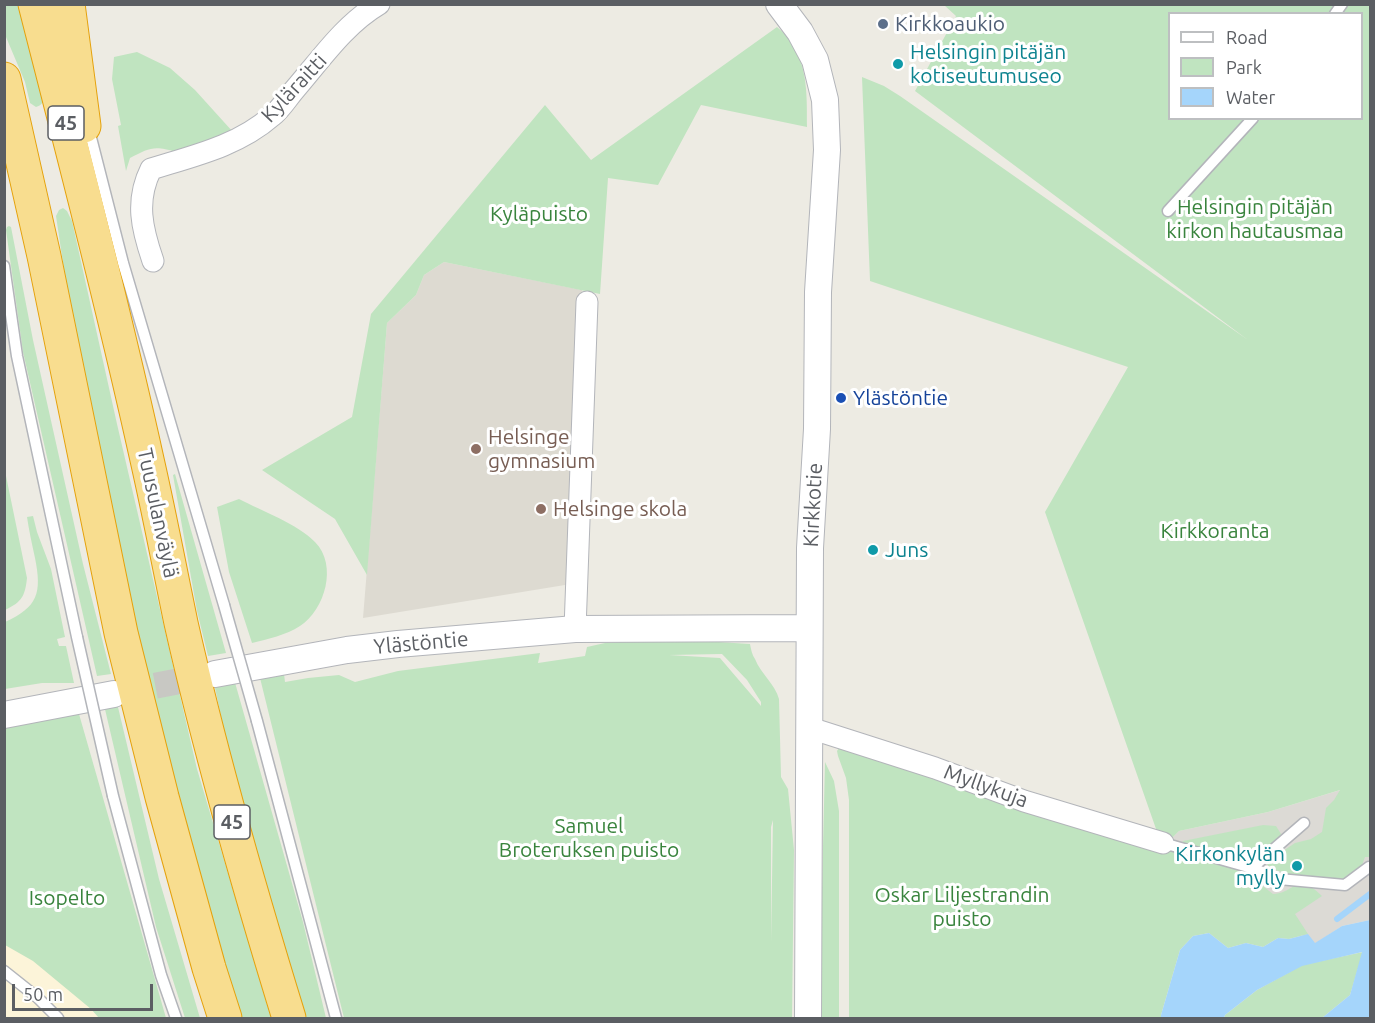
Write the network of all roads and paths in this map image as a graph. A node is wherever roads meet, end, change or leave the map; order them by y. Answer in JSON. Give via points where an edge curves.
{"nodes":[{"id":1,"x":35,"y":4,"type":"edge"},
{"id":2,"x":56,"y":4,"type":"edge"},
{"id":3,"x":68,"y":4,"type":"edge"},
{"id":4,"x":379,"y":4,"type":"edge"},
{"id":5,"x":779,"y":4,"type":"edge"},
{"id":6,"x":4,"y":79,"type":"edge"},
{"id":7,"x":82,"y":103,"type":"junction"},
{"id":8,"x":1251,"y":120,"type":"edge"},
{"id":9,"x":4,"y":141,"type":"edge"},
{"id":10,"x":1168,"y":211,"type":"dead end"},
{"id":11,"x":96,"y":242,"type":"junction"},
{"id":12,"x":44,"y":256,"type":"junction"},
{"id":13,"x":153,"y":261,"type":"dead end"},
{"id":14,"x":4,"y":266,"type":"edge"},
{"id":15,"x":587,"y":302,"type":"dead end"},
{"id":16,"x":809,"y":628,"type":"junction"},
{"id":17,"x":575,"y":629,"type":"junction"},
{"id":18,"x":215,"y":674,"type":"tunnel mouth"},
{"id":19,"x":114,"y":694,"type":"tunnel mouth"},
{"id":20,"x":4,"y":715,"type":"edge"},
{"id":21,"x":810,"y":728,"type":"junction"},
{"id":22,"x":1304,"y":822,"type":"dead end"},
{"id":23,"x":1163,"y":843,"type":"joint"},
{"id":24,"x":1369,"y":867,"type":"edge"},
{"id":25,"x":1252,"y":868,"type":"junction"},
{"id":26,"x":4,"y":971,"type":"edge"},
{"id":27,"x":58,"y":1018,"type":"edge"},
{"id":28,"x":176,"y":1018,"type":"edge"},
{"id":29,"x":225,"y":1018,"type":"edge"},
{"id":30,"x":289,"y":1018,"type":"edge"},
{"id":31,"x":336,"y":1018,"type":"edge"},
{"id":32,"x":808,"y":1018,"type":"edge"}],
"edges":[{"from":1,"to":11,"type":"highway","name":"Tuusulanväylä","number":"45"},
{"from":2,"to":7,"type":"highway"},
{"from":3,"to":7,"type":"highway"},
{"from":4,"to":13,"type":"street","name":"Kyläraitti","via":[[343,33],[273,116],[249,133],[211,151],[152,168],[142,202],[143,231]]},
{"from":5,"to":16,"type":"street","name":"Kirkkotie","via":[[815,60],[825,100],[827,150],[818,292]]},
{"from":6,"to":12,"type":"highway","number":"45"},
{"from":7,"to":11,"type":"highway"},
{"from":7,"to":31,"type":"lane","bridge":true,"via":[[123,263],[257,721]]},
{"from":8,"to":10,"type":"lane"},
{"from":9,"to":12,"type":"highway"},
{"from":11,"to":30,"type":"highway","name":"Tuusulanväylä","number":"45","via":[[222,788]]},
{"from":12,"to":29,"type":"highway","number":"45","via":[[121,633],[162,797]]},
{"from":14,"to":28,"type":"lane","bridge":true,"via":[[17,356],[113,796],[160,975]]},
{"from":15,"to":17,"type":"street"},
{"from":16,"to":17,"type":"street","name":"Ylästöntie"},
{"from":16,"to":21,"type":"street","name":"Kirkkotie"},
{"from":17,"to":18,"type":"street","name":"Ylästöntie","via":[[347,650]]},
{"from":19,"to":20,"type":"street"},
{"from":21,"to":23,"type":"street","name":"Myllykuja","via":[[1024,801]]},
{"from":21,"to":32,"type":"street","name":"Kirkkotie"},
{"from":22,"to":25,"type":"lane"},
{"from":23,"to":25,"type":"lane"},
{"from":24,"to":25,"type":"lane","via":[[1345,885],[1279,879]]},
{"from":26,"to":27,"type":"lane"}]}
